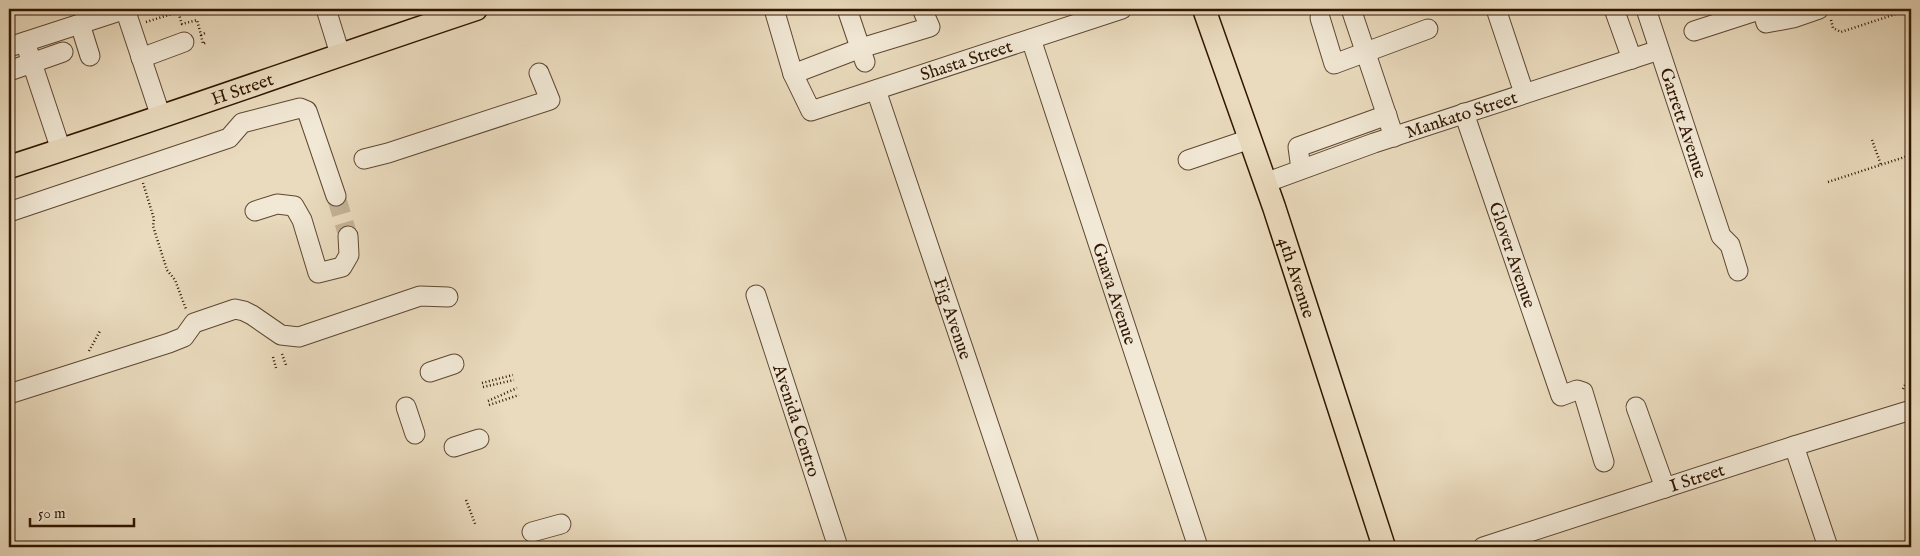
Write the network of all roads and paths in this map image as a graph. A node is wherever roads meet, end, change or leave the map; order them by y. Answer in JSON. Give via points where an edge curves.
{"nodes":[{"id":1,"x":126,"y":9,"type":"edge"},
{"id":2,"x":326,"y":9,"type":"edge"},
{"id":3,"x":476,"y":9,"type":"edge"},
{"id":4,"x":774,"y":9,"type":"edge"},
{"id":5,"x":849,"y":9,"type":"edge"},
{"id":6,"x":922,"y":9,"type":"edge"},
{"id":7,"x":1122,"y":9,"type":"edge"},
{"id":8,"x":1204,"y":9,"type":"edge"},
{"id":9,"x":1351,"y":9,"type":"edge"},
{"id":10,"x":1496,"y":9,"type":"edge"},
{"id":11,"x":1614,"y":9,"type":"edge"},
{"id":12,"x":1646,"y":9,"type":"edge"},
{"id":13,"x":1911,"y":9,"type":"edge"},
{"id":14,"x":1828,"y":10,"type":"edge"},
{"id":15,"x":1320,"y":18,"type":"dead end"},
{"id":16,"x":143,"y":23,"type":"dead end"},
{"id":17,"x":80,"y":24,"type":"junction"},
{"id":18,"x":1428,"y":29,"type":"dead end"},
{"id":19,"x":1694,"y":31,"type":"dead end"},
{"id":20,"x":205,"y":33,"type":"dead end"},
{"id":21,"x":201,"y":35,"type":"junction"},
{"id":22,"x":1031,"y":39,"type":"junction"},
{"id":23,"x":184,"y":42,"type":"dead end"},
{"id":24,"x":208,"y":42,"type":"dead end"},
{"id":25,"x":17,"y":44,"type":"edge"},
{"id":26,"x":1659,"y":50,"type":"junction"},
{"id":27,"x":63,"y":52,"type":"dead end"},
{"id":28,"x":1366,"y":52,"type":"junction"},
{"id":29,"x":340,"y":54,"type":"junction"},
{"id":30,"x":863,"y":55,"type":"junction"},
{"id":31,"x":90,"y":56,"type":"dead end"},
{"id":32,"x":142,"y":58,"type":"junction"},
{"id":33,"x":1632,"y":59,"type":"junction"},
{"id":34,"x":32,"y":62,"type":"junction"},
{"id":35,"x":9,"y":71,"type":"edge"},
{"id":36,"x":539,"y":73,"type":"dead end"},
{"id":37,"x":793,"y":74,"type":"junction"},
{"id":38,"x":876,"y":90,"type":"junction"},
{"id":39,"x":1524,"y":93,"type":"junction"},
{"id":40,"x":1464,"y":113,"type":"junction"},
{"id":41,"x":1387,"y":115,"type":"junction"},
{"id":42,"x":161,"y":117,"type":"junction"},
{"id":43,"x":1394,"y":137,"type":"junction"},
{"id":44,"x":1250,"y":139,"type":"junction"},
{"id":45,"x":1872,"y":140,"type":"dead end"},
{"id":46,"x":61,"y":150,"type":"junction"},
{"id":47,"x":1911,"y":155,"type":"edge"},
{"id":48,"x":364,"y":159,"type":"dead end"},
{"id":49,"x":1188,"y":160,"type":"dead end"},
{"id":50,"x":1881,"y":165,"type":"junction"},
{"id":51,"x":9,"y":167,"type":"edge"},
{"id":52,"x":1301,"y":170,"type":"junction"},
{"id":53,"x":142,"y":178,"type":"dead end"},
{"id":54,"x":1828,"y":182,"type":"dead end"},
{"id":55,"x":1265,"y":183,"type":"junction"},
{"id":56,"x":336,"y":196,"type":"tunnel mouth"},
{"id":57,"x":255,"y":211,"type":"dead end"},
{"id":58,"x":9,"y":212,"type":"edge"},
{"id":59,"x":348,"y":236,"type":"tunnel mouth"},
{"id":60,"x":1738,"y":271,"type":"dead end"},
{"id":61,"x":756,"y":295,"type":"dead end"},
{"id":62,"x":448,"y":297,"type":"dead end"},
{"id":63,"x":189,"y":315,"type":"dead end"},
{"id":64,"x":100,"y":331,"type":"dead end"},
{"id":65,"x":88,"y":353,"type":"dead end"},
{"id":66,"x":282,"y":354,"type":"dead end"},
{"id":67,"x":273,"y":357,"type":"dead end"},
{"id":68,"x":286,"y":364,"type":"dead end"},
{"id":69,"x":454,"y":364,"type":"dead end"},
{"id":70,"x":276,"y":368,"type":"dead end"},
{"id":71,"x":430,"y":372,"type":"dead end"},
{"id":72,"x":513,"y":375,"type":"dead end"},
{"id":73,"x":1911,"y":378,"type":"edge"},
{"id":74,"x":514,"y":380,"type":"dead end"},
{"id":75,"x":517,"y":388,"type":"dead end"},
{"id":76,"x":1903,"y":389,"type":"dead end"},
{"id":77,"x":9,"y":394,"type":"edge"},
{"id":78,"x":519,"y":395,"type":"dead end"},
{"id":79,"x":488,"y":401,"type":"dead end"},
{"id":80,"x":489,"y":405,"type":"dead end"},
{"id":81,"x":406,"y":407,"type":"dead end"},
{"id":82,"x":1636,"y":407,"type":"dead end"},
{"id":83,"x":1911,"y":410,"type":"edge"},
{"id":84,"x":415,"y":434,"type":"dead end"},
{"id":85,"x":479,"y":439,"type":"dead end"},
{"id":86,"x":1794,"y":446,"type":"junction"},
{"id":87,"x":454,"y":447,"type":"dead end"},
{"id":88,"x":1604,"y":462,"type":"dead end"},
{"id":89,"x":1664,"y":488,"type":"junction"},
{"id":90,"x":466,"y":500,"type":"dead end"},
{"id":91,"x":561,"y":524,"type":"dead end"},
{"id":92,"x":476,"y":526,"type":"dead end"},
{"id":93,"x":532,"y":532,"type":"dead end"},
{"id":94,"x":838,"y":547,"type":"edge"},
{"id":95,"x":1030,"y":547,"type":"edge"},
{"id":96,"x":1198,"y":547,"type":"edge"},
{"id":97,"x":1384,"y":547,"type":"edge"},
{"id":98,"x":1483,"y":547,"type":"edge"},
{"id":99,"x":1828,"y":547,"type":"edge"}],
"edges":[{"from":1,"to":17,"type":"street"},
{"from":1,"to":32,"type":"street"},
{"from":2,"to":29,"type":"street"},
{"from":3,"to":29,"type":"main road","name":"H Street"},
{"from":4,"to":37,"type":"street"},
{"from":5,"to":30,"type":"street"},
{"from":6,"to":30,"type":"street","via":[[930,27]]},
{"from":7,"to":22,"type":"street","name":"Shasta Street"},
{"from":8,"to":44,"type":"main road","name":"4th Avenue"},
{"from":9,"to":28,"type":"street"},
{"from":10,"to":39,"type":"street"},
{"from":11,"to":33,"type":"street"},
{"from":12,"to":26,"type":"street","name":"Garrett Avenue"},
{"from":13,"to":14,"type":"path","via":[[1841,32],[1833,28]]},
{"from":14,"to":19,"type":"street","via":[[1766,23],[1762,9]]},
{"from":15,"to":28,"type":"street","via":[[1334,64]]},
{"from":16,"to":21,"type":"path","via":[[178,12],[182,24],[197,20]]},
{"from":17,"to":25,"type":"street"},
{"from":17,"to":31,"type":"street"},
{"from":18,"to":28,"type":"street"},
{"from":20,"to":21,"type":"path"},
{"from":21,"to":24,"type":"path","via":[[203,44]]},
{"from":22,"to":38,"type":"street","name":"Shasta Street"},
{"from":22,"to":96,"type":"street","name":"Guava Avenue"},
{"from":23,"to":32,"type":"street"},
{"from":25,"to":34,"type":"street"},
{"from":26,"to":33,"type":"street","name":"Mankato Street"},
{"from":26,"to":60,"type":"street","name":"Garrett Avenue","via":[[1721,236],[1730,245]]},
{"from":27,"to":34,"type":"street"},
{"from":28,"to":41,"type":"street"},
{"from":29,"to":42,"type":"main road","name":"H Street"},
{"from":30,"to":37,"type":"street"},
{"from":32,"to":42,"type":"street"},
{"from":33,"to":39,"type":"street","name":"Mankato Street"},
{"from":34,"to":35,"type":"street"},
{"from":34,"to":46,"type":"street"},
{"from":36,"to":48,"type":"street","via":[[550,100]]},
{"from":37,"to":38,"type":"street","name":"Shasta Street","via":[[811,111]]},
{"from":38,"to":95,"type":"street","name":"Fig Avenue"},
{"from":39,"to":40,"type":"street","name":"Mankato Street"},
{"from":40,"to":43,"type":"street","name":"Mankato Street"},
{"from":40,"to":88,"type":"street","name":"Glover Avenue","via":[[1561,396],[1577,390],[1583,392]]},
{"from":41,"to":43,"type":"street"},
{"from":41,"to":52,"type":"street","via":[[1298,146]]},
{"from":42,"to":46,"type":"main road","name":"H Street"},
{"from":43,"to":52,"type":"street","name":"Mankato Street"},
{"from":44,"to":49,"type":"street"},
{"from":44,"to":55,"type":"main road","name":"4th Avenue"},
{"from":45,"to":50,"type":"path"},
{"from":46,"to":51,"type":"main road","name":"H Street"},
{"from":47,"to":50,"type":"path"},
{"from":50,"to":54,"type":"path"},
{"from":52,"to":55,"type":"street","name":"Mankato Street"},
{"from":53,"to":63,"type":"path","via":[[167,270],[176,280]]},
{"from":55,"to":97,"type":"main road","name":"4th Avenue"},
{"from":56,"to":58,"type":"street","via":[[307,111],[300,108],[242,123],[229,138]]},
{"from":57,"to":59,"type":"street","via":[[277,204],[294,206],[302,220],[318,273],[342,268],[349,255]]},
{"from":61,"to":94,"type":"street","name":"Avenida Centro"},
{"from":62,"to":77,"type":"street","via":[[420,296],[299,337],[281,335],[252,315],[235,310],[194,324],[184,338]]},
{"from":64,"to":65,"type":"path"},
{"from":66,"to":68,"type":"path"},
{"from":67,"to":70,"type":"path"},
{"from":69,"to":71,"type":"street"},
{"from":72,"to":74,"type":"path","via":[[483,385]]},
{"from":73,"to":76,"type":"path"},
{"from":75,"to":79,"type":"path"},
{"from":78,"to":80,"type":"path"},
{"from":81,"to":84,"type":"street"},
{"from":82,"to":89,"type":"street"},
{"from":83,"to":86,"type":"street","name":"I Street"},
{"from":85,"to":87,"type":"street"},
{"from":86,"to":89,"type":"street","name":"I Street"},
{"from":86,"to":99,"type":"street"},
{"from":89,"to":98,"type":"street","name":"I Street"},
{"from":90,"to":92,"type":"path"},
{"from":91,"to":93,"type":"street"}]}
